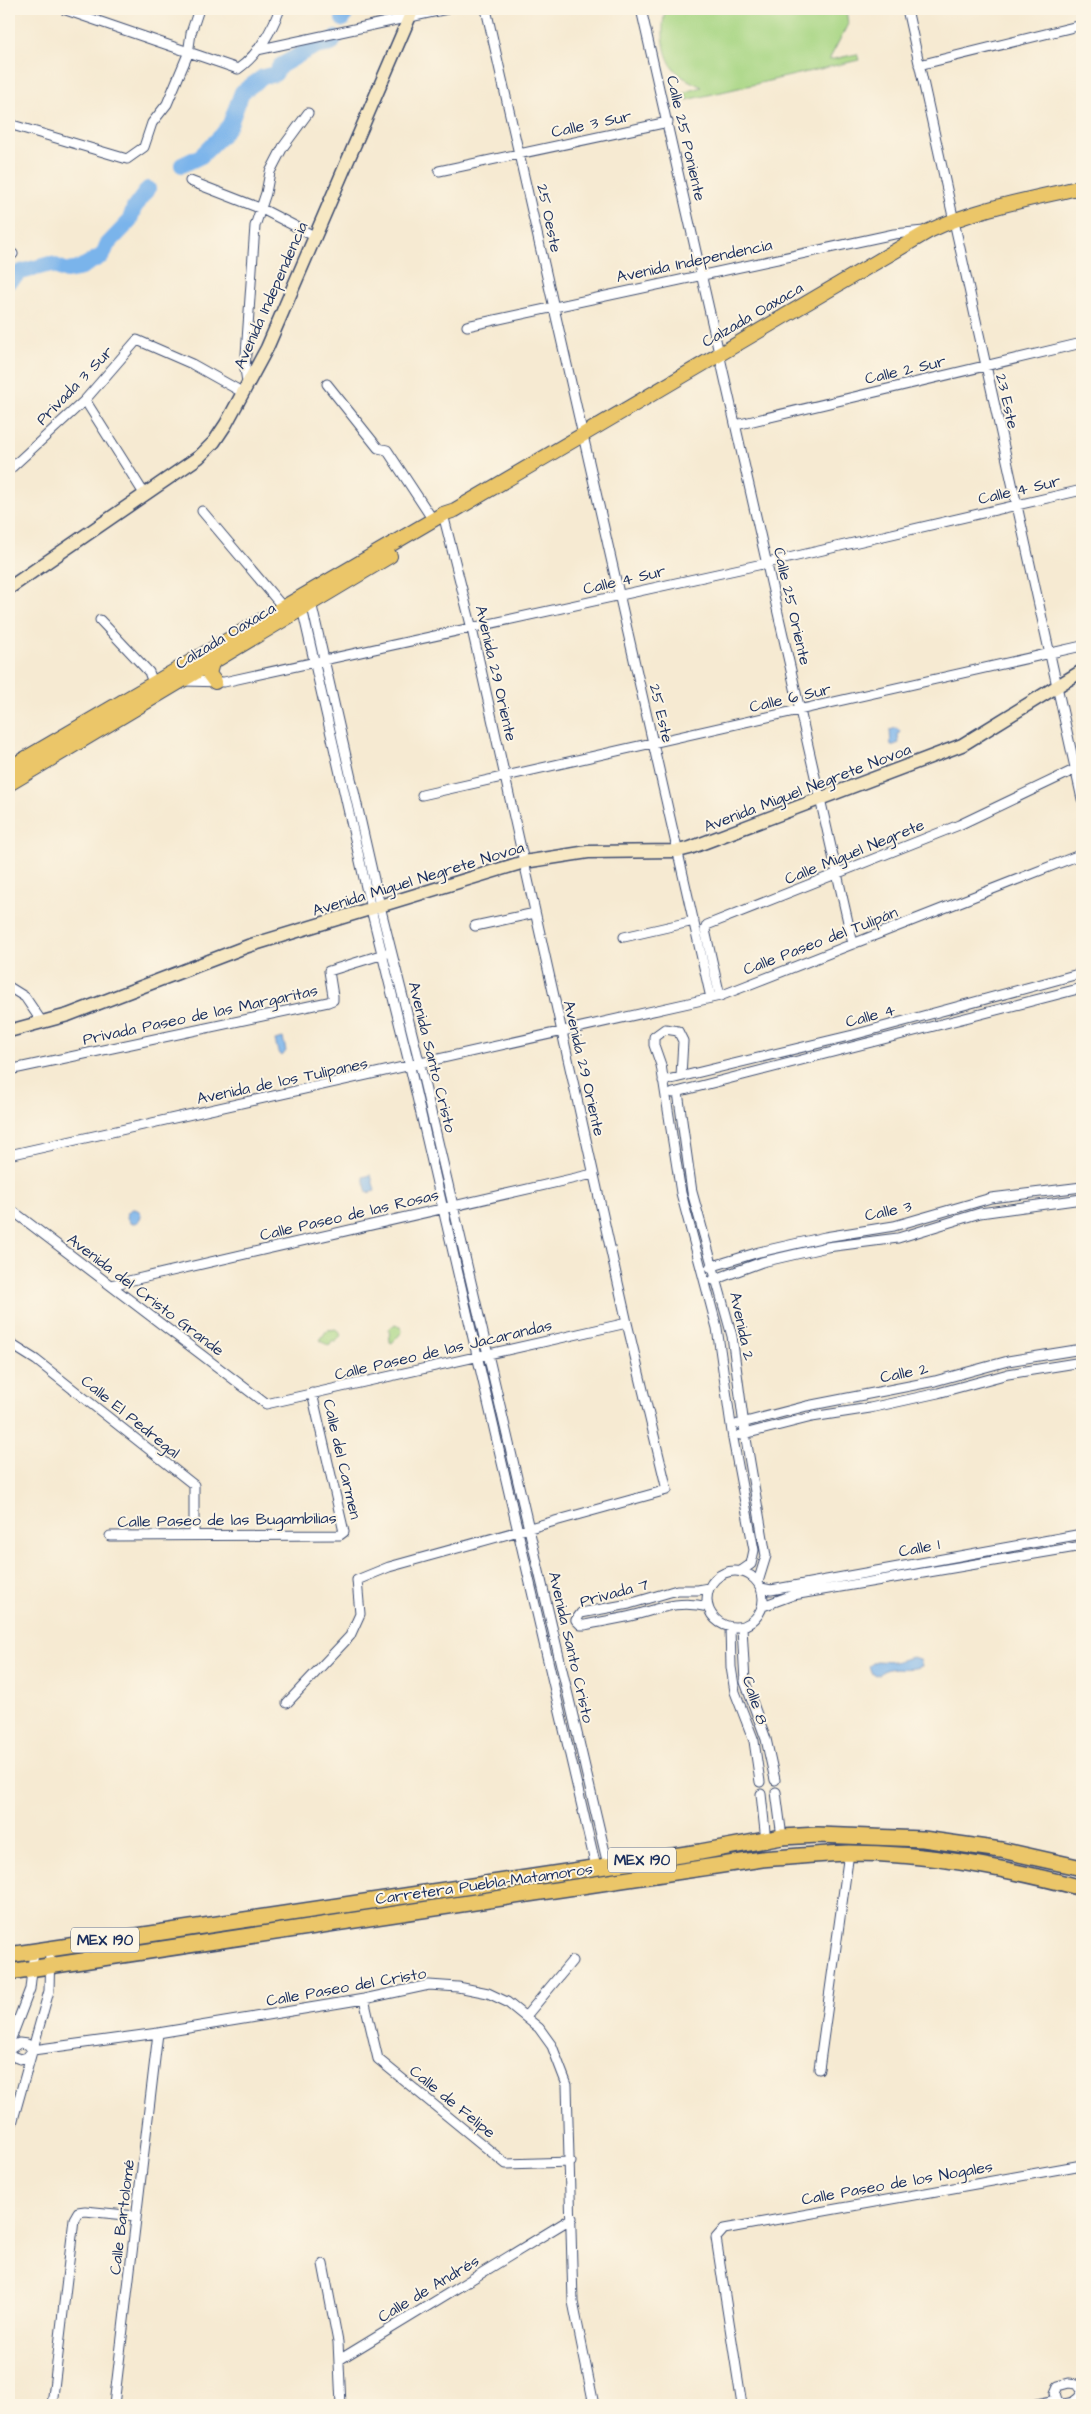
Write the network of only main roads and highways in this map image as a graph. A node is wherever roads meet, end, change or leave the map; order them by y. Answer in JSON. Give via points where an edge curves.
{"nodes":[{"id":1,"x":411,"y":13,"type":"edge"},
{"id":2,"x":1082,"y":187,"type":"edge"},
{"id":3,"x":444,"y":517,"type":"junction"},
{"id":4,"x":9,"y":588,"type":"edge"},
{"id":5,"x":212,"y":664,"type":"junction"},
{"id":6,"x":1082,"y":671,"type":"edge"},
{"id":7,"x":179,"y":676,"type":"junction"},
{"id":8,"x":215,"y":682,"type":"road end"},
{"id":9,"x":155,"y":689,"type":"junction"},
{"id":10,"x":9,"y":768,"type":"edge"},
{"id":11,"x":9,"y":784,"type":"edge"},
{"id":12,"x":9,"y":1031,"type":"edge"},
{"id":13,"x":1082,"y":1868,"type":"edge"},
{"id":14,"x":1082,"y":1888,"type":"edge"},
{"id":15,"x":9,"y":1955,"type":"edge"},
{"id":16,"x":9,"y":1972,"type":"edge"}],
"edges":[{"from":1,"to":4,"type":"main road","name":"Avenida Independencia","via":[[267,348],[214,442],[199,457]]},
{"from":2,"to":3,"type":"main road","name":"Calzada Oaxaca","via":[[990,208],[929,231]]},
{"from":3,"to":5,"type":"main road","name":"Calzada Oaxaca"},
{"from":3,"to":7,"type":"main road","name":"Calzada Oaxaca","via":[[282,606]]},
{"from":5,"to":7,"type":"main road","name":"Calzada Oaxaca"},
{"from":5,"to":8,"type":"main road","via":[[209,674]]},
{"from":6,"to":12,"type":"main road","name":"Avenida Miguel Negrete Novoa","via":[[962,745],[678,851],[588,852],[524,862],[248,946],[68,1015]]},
{"from":7,"to":9,"type":"main road","name":"Calzada Oaxaca"},
{"from":9,"to":10,"type":"main road","name":"Calzada Oaxaca"},
{"from":9,"to":11,"type":"main road","name":"Calzada Oaxaca"},
{"from":13,"to":15,"type":"highway","name":"Carretera Puebla-Matamoros","number":"MEX 190","via":[[1001,1850],[934,1840],[818,1835],[782,1837]]},
{"from":14,"to":16,"type":"highway","name":"Carretera Puebla-Matamoros","number":"MEX 190","via":[[958,1861],[849,1854],[762,1859]]}]}
